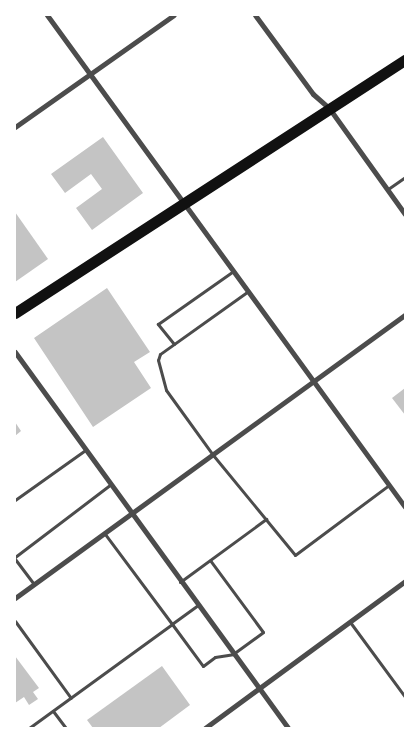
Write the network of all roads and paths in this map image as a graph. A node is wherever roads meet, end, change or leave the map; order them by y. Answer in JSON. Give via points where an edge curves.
{"nodes":[{"id":1,"x":46,"y":15,"type":"edge"},
{"id":2,"x":174,"y":15,"type":"edge"},
{"id":3,"x":255,"y":15,"type":"edge"},
{"id":4,"x":405,"y":60,"type":"edge"},
{"id":5,"x":89,"y":76,"type":"junction"},
{"id":6,"x":329,"y":108,"type":"junction"},
{"id":7,"x":15,"y":128,"type":"edge"},
{"id":8,"x":405,"y":177,"type":"edge"},
{"id":9,"x":388,"y":189,"type":"junction"},
{"id":10,"x":184,"y":203,"type":"junction"},
{"id":11,"x":405,"y":214,"type":"edge"},
{"id":12,"x":232,"y":272,"type":"junction"},
{"id":13,"x":247,"y":292,"type":"junction"},
{"id":14,"x":15,"y":313,"type":"edge"},
{"id":15,"x":405,"y":315,"type":"edge"},
{"id":16,"x":174,"y":344,"type":"junction"},
{"id":17,"x":15,"y":352,"type":"edge"},
{"id":18,"x":314,"y":382,"type":"junction"},
{"id":19,"x":84,"y":451,"type":"junction"},
{"id":20,"x":212,"y":455,"type":"junction"},
{"id":21,"x":110,"y":485,"type":"junction"},
{"id":22,"x":389,"y":485,"type":"junction"},
{"id":23,"x":15,"y":500,"type":"edge"},
{"id":24,"x":405,"y":507,"type":"edge"},
{"id":25,"x":131,"y":515,"type":"junction"},
{"id":26,"x":266,"y":519,"type":"junction"},
{"id":27,"x":105,"y":534,"type":"junction"},
{"id":28,"x":15,"y":558,"type":"edge"},
{"id":29,"x":210,"y":560,"type":"junction"},
{"id":30,"x":405,"y":581,"type":"edge"},
{"id":31,"x":180,"y":582,"type":"junction"},
{"id":32,"x":34,"y":584,"type":"junction"},
{"id":33,"x":15,"y":598,"type":"edge"},
{"id":34,"x":198,"y":606,"type":"junction"},
{"id":35,"x":15,"y":621,"type":"edge"},
{"id":36,"x":350,"y":622,"type":"junction"},
{"id":37,"x":172,"y":624,"type":"junction"},
{"id":38,"x":234,"y":654,"type":"junction"},
{"id":39,"x":259,"y":688,"type":"junction"},
{"id":40,"x":405,"y":697,"type":"edge"},
{"id":41,"x":71,"y":698,"type":"junction"},
{"id":42,"x":53,"y":711,"type":"junction"},
{"id":43,"x":29,"y":728,"type":"edge"},
{"id":44,"x":66,"y":728,"type":"edge"},
{"id":45,"x":206,"y":728,"type":"edge"},
{"id":46,"x":288,"y":728,"type":"edge"}],
"edges":[{"from":1,"to":5,"type":"street"},
{"from":2,"to":5,"type":"street"},
{"from":3,"to":6,"type":"street","via":[[313,94]]},
{"from":4,"to":6,"type":"main road"},
{"from":5,"to":7,"type":"street"},
{"from":5,"to":10,"type":"street"},
{"from":6,"to":9,"type":"street"},
{"from":6,"to":10,"type":"main road"},
{"from":8,"to":9,"type":"lane"},
{"from":9,"to":11,"type":"street"},
{"from":10,"to":12,"type":"street"},
{"from":10,"to":14,"type":"main road"},
{"from":12,"to":13,"type":"street"},
{"from":12,"to":16,"type":"lane","via":[[158,324]]},
{"from":13,"to":16,"type":"lane"},
{"from":13,"to":18,"type":"street"},
{"from":15,"to":18,"type":"street"},
{"from":16,"to":20,"type":"lane","via":[[160,354],[158,360],[166,390]]},
{"from":17,"to":19,"type":"street"},
{"from":18,"to":20,"type":"street"},
{"from":18,"to":22,"type":"street"},
{"from":19,"to":21,"type":"street"},
{"from":19,"to":23,"type":"lane"},
{"from":20,"to":25,"type":"street"},
{"from":20,"to":26,"type":"lane"},
{"from":21,"to":25,"type":"street"},
{"from":21,"to":28,"type":"lane"},
{"from":22,"to":24,"type":"street"},
{"from":22,"to":26,"type":"lane","via":[[295,555]]},
{"from":25,"to":27,"type":"street"},
{"from":25,"to":31,"type":"street"},
{"from":26,"to":29,"type":"lane"},
{"from":27,"to":32,"type":"street"},
{"from":27,"to":37,"type":"lane"},
{"from":28,"to":32,"type":"lane"},
{"from":29,"to":31,"type":"lane"},
{"from":29,"to":38,"type":"lane","via":[[263,632]]},
{"from":30,"to":36,"type":"street"},
{"from":31,"to":34,"type":"street"},
{"from":32,"to":33,"type":"street"},
{"from":34,"to":37,"type":"lane"},
{"from":34,"to":38,"type":"street"},
{"from":35,"to":41,"type":"lane"},
{"from":36,"to":39,"type":"street"},
{"from":36,"to":40,"type":"lane"},
{"from":37,"to":38,"type":"lane","via":[[203,666],[215,657]]},
{"from":37,"to":41,"type":"lane"},
{"from":38,"to":39,"type":"street"},
{"from":39,"to":45,"type":"street"},
{"from":39,"to":46,"type":"street"},
{"from":41,"to":42,"type":"lane"},
{"from":42,"to":43,"type":"lane"},
{"from":42,"to":44,"type":"lane"}]}
